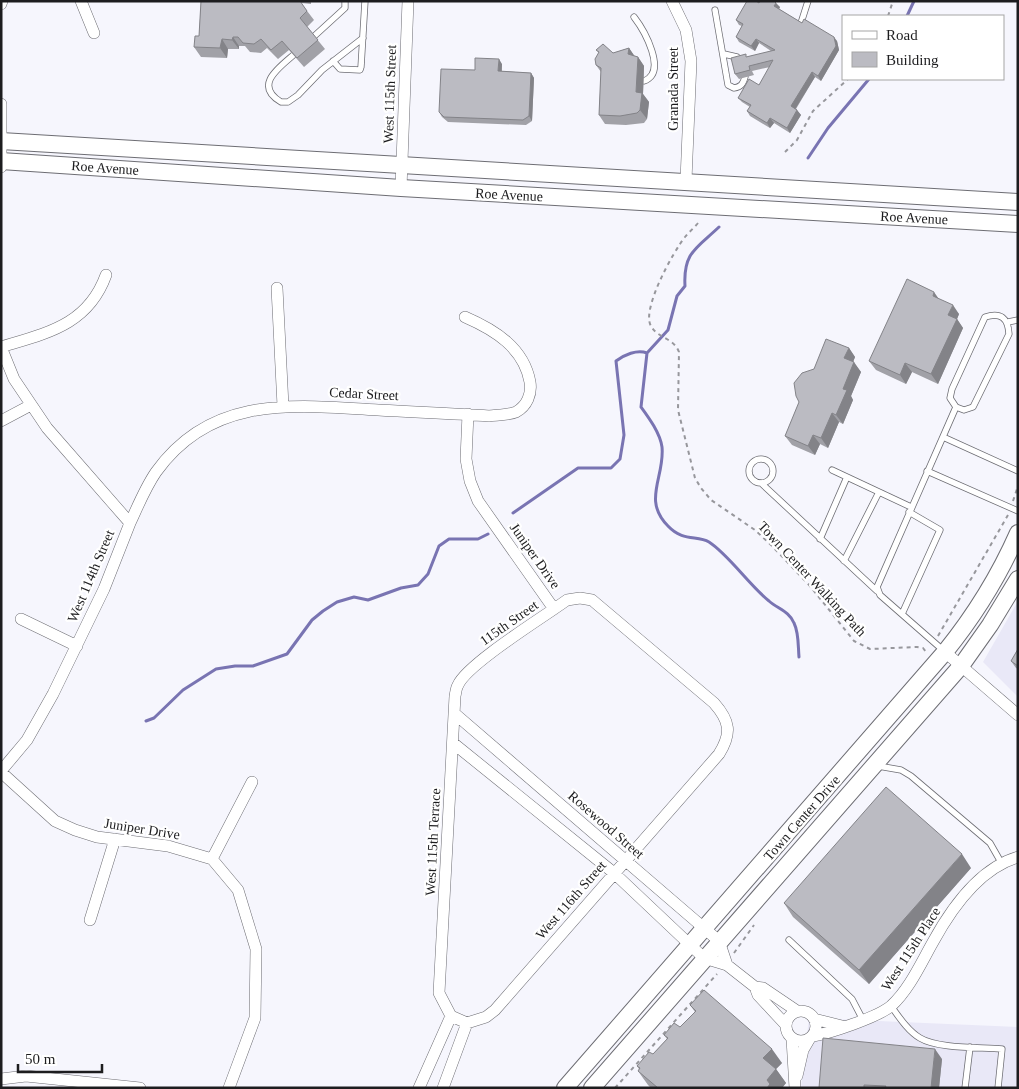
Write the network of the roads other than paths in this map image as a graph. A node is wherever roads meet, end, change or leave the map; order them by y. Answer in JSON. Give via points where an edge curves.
{"nodes":[{"id":1,"x":81,"y":1,"type":"edge"},
{"id":2,"x":345,"y":1,"type":"edge"},
{"id":3,"x":365,"y":1,"type":"edge"},
{"id":4,"x":408,"y":1,"type":"edge"},
{"id":5,"x":672,"y":1,"type":"edge"},
{"id":6,"x":808,"y":1,"type":"edge"},
{"id":7,"x":715,"y":10,"type":"dead end"},
{"id":8,"x":634,"y":17,"type":"dead end"},
{"id":9,"x":801,"y":22,"type":"edge"},
{"id":10,"x":94,"y":33,"type":"dead end"},
{"id":11,"x":363,"y":38,"type":"junction"},
{"id":12,"x":724,"y":54,"type":"junction"},
{"id":13,"x":333,"y":61,"type":"junction"},
{"id":14,"x":741,"y":61,"type":"edge"},
{"id":15,"x":745,"y":77,"type":"edge"},
{"id":16,"x":644,"y":81,"type":"dead end"},
{"id":17,"x":1,"y":104,"type":"edge"},
{"id":18,"x":2,"y":141,"type":"edge"},
{"id":19,"x":1,"y":161,"type":"edge"},
{"id":20,"x":402,"y":166,"type":"junction"},
{"id":21,"x":1,"y":167,"type":"edge"},
{"id":22,"x":686,"y":180,"type":"junction"},
{"id":23,"x":401,"y":188,"type":"junction"},
{"id":24,"x":643,"y":202,"type":"junction"},
{"id":25,"x":1018,"y":202,"type":"edge"},
{"id":26,"x":1018,"y":224,"type":"edge"},
{"id":27,"x":106,"y":274,"type":"dead end"},
{"id":28,"x":277,"y":288,"type":"dead end"},
{"id":29,"x":465,"y":317,"type":"dead end"},
{"id":30,"x":1018,"y":320,"type":"edge"},
{"id":31,"x":1008,"y":322,"type":"junction"},
{"id":32,"x":1,"y":347,"type":"edge"},
{"id":33,"x":31,"y":405,"type":"junction"},
{"id":34,"x":283,"y":406,"type":"junction"},
{"id":35,"x":956,"y":407,"type":"junction"},
{"id":36,"x":468,"y":414,"type":"junction"},
{"id":37,"x":1,"y":421,"type":"edge"},
{"id":38,"x":943,"y":437,"type":"junction"},
{"id":39,"x":832,"y":470,"type":"dead end"},
{"id":40,"x":927,"y":471,"type":"junction"},
{"id":41,"x":1018,"y":471,"type":"edge"},
{"id":42,"x":847,"y":477,"type":"junction"},
{"id":43,"x":761,"y":483,"type":"junction"},
{"id":44,"x":879,"y":492,"type":"junction"},
{"id":45,"x":910,"y":510,"type":"junction"},
{"id":46,"x":1018,"y":511,"type":"edge"},
{"id":47,"x":130,"y":523,"type":"junction"},
{"id":48,"x":1018,"y":533,"type":"edge"},
{"id":49,"x":820,"y":539,"type":"junction"},
{"id":50,"x":844,"y":561,"type":"junction"},
{"id":51,"x":1018,"y":579,"type":"edge"},
{"id":52,"x":877,"y":591,"type":"junction"},
{"id":53,"x":554,"y":609,"type":"junction"},
{"id":54,"x":902,"y":614,"type":"junction"},
{"id":55,"x":21,"y":619,"type":"dead end"},
{"id":56,"x":77,"y":646,"type":"junction"},
{"id":57,"x":939,"y":647,"type":"junction"},
{"id":58,"x":482,"y":661,"type":"joint"},
{"id":59,"x":961,"y":666,"type":"junction"},
{"id":60,"x":454,"y":713,"type":"junction"},
{"id":61,"x":1018,"y":715,"type":"edge"},
{"id":62,"x":728,"y":730,"type":"joint"},
{"id":63,"x":453,"y":743,"type":"junction"},
{"id":64,"x":874,"y":765,"type":"junction"},
{"id":65,"x":1,"y":772,"type":"edge"},
{"id":66,"x":524,"y":774,"type":"junction"},
{"id":67,"x":252,"y":782,"type":"dead end"},
{"id":68,"x":511,"y":790,"type":"junction"},
{"id":69,"x":568,"y":812,"type":"junction"},
{"id":70,"x":557,"y":827,"type":"junction"},
{"id":71,"x":115,"y":839,"type":"junction"},
{"id":72,"x":1018,"y":857,"type":"edge"},
{"id":73,"x":212,"y":859,"type":"junction"},
{"id":74,"x":625,"y":861,"type":"junction"},
{"id":75,"x":1002,"y":864,"type":"junction"},
{"id":76,"x":614,"y":873,"type":"junction"},
{"id":77,"x":90,"y":920,"type":"dead end"},
{"id":78,"x":705,"y":928,"type":"junction"},
{"id":79,"x":790,"y":940,"type":"dead end"},
{"id":80,"x":719,"y":941,"type":"junction"},
{"id":81,"x":690,"y":944,"type":"junction"},
{"id":82,"x":704,"y":958,"type":"junction"},
{"id":83,"x":726,"y":964,"type":"junction"},
{"id":84,"x":755,"y":986,"type":"junction"},
{"id":85,"x":891,"y":1006,"type":"junction"},
{"id":86,"x":797,"y":1011,"type":"junction"},
{"id":87,"x":451,"y":1016,"type":"junction"},
{"id":88,"x":814,"y":1019,"type":"junction"},
{"id":89,"x":863,"y":1020,"type":"junction"},
{"id":90,"x":467,"y":1023,"type":"junction"},
{"id":91,"x":785,"y":1024,"type":"junction"},
{"id":92,"x":842,"y":1026,"type":"junction"},
{"id":93,"x":811,"y":1037,"type":"junction"},
{"id":94,"x":792,"y":1039,"type":"junction"},
{"id":95,"x":970,"y":1046,"type":"junction"},
{"id":96,"x":431,"y":1060,"type":"junction"},
{"id":97,"x":451,"y":1068,"type":"junction"},
{"id":98,"x":1,"y":1078,"type":"edge"},
{"id":99,"x":795,"y":1086,"type":"edge"},
{"id":100,"x":140,"y":1088,"type":"edge"},
{"id":101,"x":229,"y":1088,"type":"edge"},
{"id":102,"x":419,"y":1088,"type":"edge"},
{"id":103,"x":443,"y":1088,"type":"edge"},
{"id":104,"x":565,"y":1088,"type":"edge"},
{"id":105,"x":592,"y":1088,"type":"edge"},
{"id":106,"x":965,"y":1088,"type":"edge"},
{"id":107,"x":998,"y":1088,"type":"edge"}],
"edges":[{"from":1,"to":10,"type":"street"},
{"from":2,"to":13,"type":"lane","via":[[345,8],[273,73],[268,86],[270,93],[281,102],[288,102]]},
{"from":3,"to":11,"type":"lane"},
{"from":4,"to":20,"type":"street","name":"West 115th Street"},
{"from":5,"to":22,"type":"street","name":"Granada Street","via":[[686,30],[691,61]]},
{"from":6,"to":9,"type":"lane"},
{"from":7,"to":12,"type":"lane"},
{"from":8,"to":16,"type":"lane","via":[[646,33],[652,53],[653,75]]},
{"from":11,"to":13,"type":"lane"},
{"from":11,"to":13,"type":"lane","via":[[360,70],[340,69]]},
{"from":12,"to":14,"type":"lane"},
{"from":12,"to":15,"type":"lane","via":[[728,85],[739,87]]},
{"from":17,"to":18,"type":"street"},
{"from":18,"to":19,"type":"street"},
{"from":18,"to":20,"type":"main road","name":"Roe Avenue"},
{"from":19,"to":21,"type":"street"},
{"from":19,"to":23,"type":"main road","name":"Roe Avenue"},
{"from":20,"to":22,"type":"main road","name":"Roe Avenue"},
{"from":20,"to":23,"type":"street","name":"West 115th Street"},
{"from":22,"to":24,"type":"main road","via":[[676,189]]},
{"from":22,"to":25,"type":"main road","name":"Roe Avenue"},
{"from":23,"to":24,"type":"main road","name":"Roe Avenue"},
{"from":24,"to":26,"type":"main road","name":"Roe Avenue"},
{"from":27,"to":32,"type":"street","via":[[92,304],[80,314],[46,334]]},
{"from":28,"to":34,"type":"street"},
{"from":29,"to":36,"type":"street","name":"Cedar Street","via":[[488,327],[504,339],[527,366],[531,389],[526,403],[515,412],[489,416]]},
{"from":30,"to":31,"type":"lane"},
{"from":31,"to":35,"type":"lane","via":[[1009,334],[973,407],[964,410]]},
{"from":31,"to":35,"type":"lane","via":[[999,315],[985,317],[952,389],[950,398]]},
{"from":32,"to":33,"type":"street","name":"West 114th Street","via":[[14,379]]},
{"from":33,"to":37,"type":"street"},
{"from":33,"to":47,"type":"street","name":"West 114th Street","via":[[56,440]]},
{"from":34,"to":36,"type":"street","name":"Cedar Street"},
{"from":34,"to":47,"type":"street","name":"Cedar Street","via":[[234,414],[199,430],[156,472]]},
{"from":35,"to":38,"type":"lane"},
{"from":36,"to":53,"type":"street","name":"Juniper Drive","via":[[466,459],[478,501]]},
{"from":38,"to":40,"type":"lane"},
{"from":38,"to":41,"type":"lane"},
{"from":39,"to":42,"type":"lane"},
{"from":40,"to":45,"type":"lane"},
{"from":40,"to":46,"type":"lane"},
{"from":42,"to":44,"type":"lane"},
{"from":42,"to":49,"type":"lane"},
{"from":43,"to":43,"type":"lane","via":[[769,481],[773,471],[771,464],[760,459],[753,462],[749,470],[751,478]]},
{"from":43,"to":49,"type":"lane"},
{"from":44,"to":45,"type":"lane"},
{"from":44,"to":50,"type":"lane"},
{"from":45,"to":52,"type":"lane"},
{"from":45,"to":54,"type":"lane","via":[[940,530]]},
{"from":47,"to":56,"type":"street","name":"West 114th Street"},
{"from":48,"to":57,"type":"main road","name":"Town Center Drive","via":[[994,582],[965,627]]},
{"from":49,"to":50,"type":"lane"},
{"from":50,"to":52,"type":"lane"},
{"from":51,"to":59,"type":"main road","name":"Town Center Drive"},
{"from":52,"to":54,"type":"lane"},
{"from":53,"to":58,"type":"street","name":"115th Street"},
{"from":53,"to":62,"type":"street","name":"Juniper Drive","via":[[567,600],[592,600],[714,703],[725,716]]},
{"from":54,"to":57,"type":"lane"},
{"from":55,"to":56,"type":"street"},
{"from":56,"to":65,"type":"street","name":"West 114th Street","via":[[27,740]]},
{"from":57,"to":59,"type":"street"},
{"from":57,"to":78,"type":"main road","name":"Town Center Drive"},
{"from":58,"to":60,"type":"street","name":"West 115th Terrace","via":[[458,684]]},
{"from":59,"to":61,"type":"street"},
{"from":59,"to":64,"type":"main road","name":"Town Center Drive"},
{"from":60,"to":63,"type":"street","name":"West 115th Terrace"},
{"from":60,"to":66,"type":"street","name":"Rosewood Street"},
{"from":62,"to":74,"type":"street","name":"West 116th Street","via":[[727,742],[719,754]]},
{"from":63,"to":68,"type":"street"},
{"from":63,"to":87,"type":"street","name":"West 115th Terrace","via":[[439,993]]},
{"from":64,"to":75,"type":"lane","via":[[901,770],[911,776],[990,843]]},
{"from":64,"to":80,"type":"main road","name":"Town Center Drive"},
{"from":65,"to":71,"type":"street","name":"Juniper Drive","via":[[55,821],[75,830]]},
{"from":66,"to":68,"type":"street"},
{"from":66,"to":69,"type":"street","name":"Rosewood Street"},
{"from":67,"to":73,"type":"street"},
{"from":68,"to":70,"type":"street"},
{"from":69,"to":70,"type":"street"},
{"from":69,"to":74,"type":"street","name":"Rosewood Street"},
{"from":70,"to":76,"type":"street"},
{"from":71,"to":73,"type":"street","name":"Juniper Drive","via":[[168,846]]},
{"from":71,"to":77,"type":"street"},
{"from":72,"to":75,"type":"street","name":"West 115th Place"},
{"from":73,"to":101,"type":"street","via":[[238,890],[256,949],[255,1018]]},
{"from":74,"to":76,"type":"street","name":"West 116th Street"},
{"from":74,"to":78,"type":"street","name":"Rosewood Street"},
{"from":75,"to":85,"type":"street","name":"West 115th Place","via":[[985,873],[943,924],[910,981]]},
{"from":76,"to":81,"type":"street"},
{"from":76,"to":90,"type":"street","name":"West 116th Street","via":[[495,1010],[486,1017]]},
{"from":78,"to":80,"type":"street","name":"Rosewood Street"},
{"from":78,"to":81,"type":"main road","name":"Town Center Drive"},
{"from":79,"to":89,"type":"lane","via":[[846,993]]},
{"from":80,"to":82,"type":"main road","name":"Town Center Drive"},
{"from":80,"to":83,"type":"street","name":"Rosewood Street"},
{"from":81,"to":82,"type":"street"},
{"from":81,"to":104,"type":"main road","name":"Town Center Drive"},
{"from":82,"to":83,"type":"street"},
{"from":82,"to":105,"type":"main road","name":"Town Center Drive"},
{"from":83,"to":84,"type":"street"},
{"from":84,"to":86,"type":"street"},
{"from":84,"to":91,"type":"street","via":[[758,995]]},
{"from":85,"to":89,"type":"street","name":"West 115th Place"},
{"from":85,"to":95,"type":"lane","via":[[921,1039],[936,1044]]},
{"from":86,"to":88,"type":"street","via":[[805,1011]]},
{"from":86,"to":91,"type":"street"},
{"from":87,"to":90,"type":"street"},
{"from":87,"to":96,"type":"street"},
{"from":88,"to":92,"type":"street","name":"West 115th Place"},
{"from":88,"to":93,"type":"street","via":[[816,1027]]},
{"from":89,"to":92,"type":"street","name":"West 115th Place"},
{"from":90,"to":97,"type":"street"},
{"from":91,"to":94,"type":"street"},
{"from":92,"to":93,"type":"street","name":"West 115th Place"},
{"from":93,"to":94,"type":"street","via":[[801,1042]]},
{"from":93,"to":99,"type":"street","via":[[803,1050]]},
{"from":94,"to":99,"type":"street"},
{"from":95,"to":106,"type":"lane"},
{"from":95,"to":107,"type":"lane","via":[[1002,1049]]},
{"from":96,"to":97,"type":"street"},
{"from":96,"to":102,"type":"street"},
{"from":97,"to":103,"type":"street"},
{"from":98,"to":100,"type":"street","via":[[26,1076]]}]}
